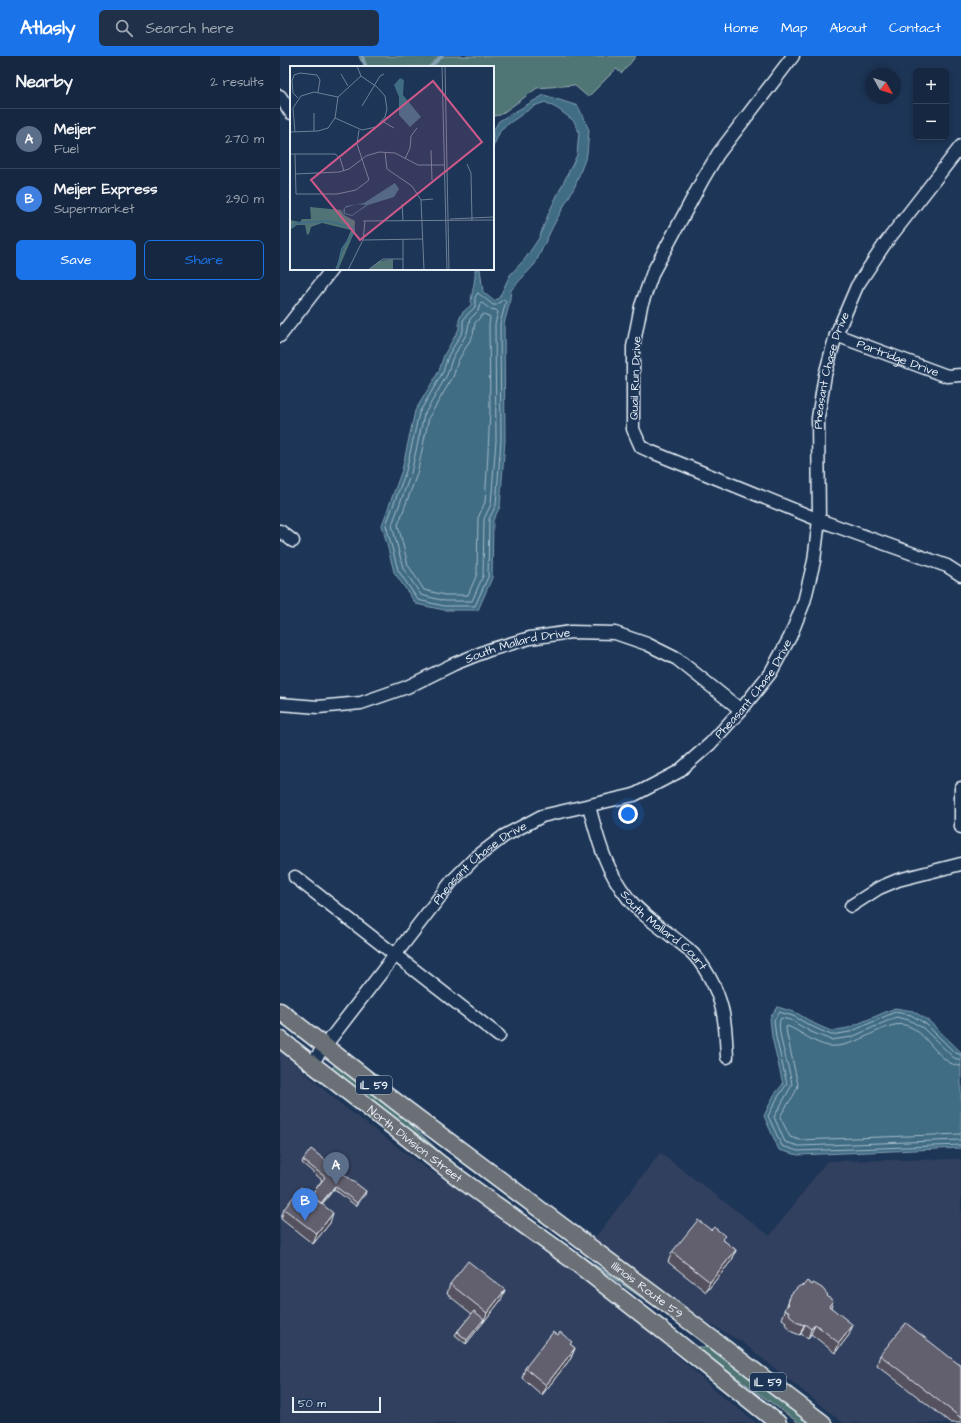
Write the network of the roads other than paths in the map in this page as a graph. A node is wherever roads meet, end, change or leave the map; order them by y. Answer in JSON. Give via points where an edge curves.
{"nodes":[{"id":1,"x":793,"y":56,"type":"edge"},
{"id":2,"x":280,"y":96,"type":"edge"},
{"id":3,"x":290,"y":111,"type":"edge"},
{"id":4,"x":961,"y":146,"type":"edge"},
{"id":5,"x":331,"y":270,"type":"edge"},
{"id":6,"x":836,"y":335,"type":"junction"},
{"id":7,"x":280,"y":336,"type":"edge"},
{"id":8,"x":961,"y":375,"type":"edge"},
{"id":9,"x":819,"y":520,"type":"junction"},
{"id":10,"x":280,"y":531,"type":"edge"},
{"id":11,"x":293,"y":541,"type":"dead end"},
{"id":12,"x":961,"y":575,"type":"edge"},
{"id":13,"x":280,"y":704,"type":"edge"},
{"id":14,"x":741,"y":710,"type":"junction"},
{"id":15,"x":961,"y":788,"type":"edge"},
{"id":16,"x":588,"y":806,"type":"junction"},
{"id":17,"x":961,"y":827,"type":"edge"},
{"id":18,"x":961,"y":864,"type":"edge"},
{"id":19,"x":295,"y":876,"type":"dead end"},
{"id":20,"x":851,"y":906,"type":"dead end"},
{"id":21,"x":395,"y":956,"type":"junction"},
{"id":22,"x":280,"y":1011,"type":"edge"},
{"id":23,"x":499,"y":1036,"type":"dead end"},
{"id":24,"x":280,"y":1039,"type":"edge"},
{"id":25,"x":325,"y":1046,"type":"junction"},
{"id":26,"x":728,"y":1057,"type":"dead end"},
{"id":27,"x":311,"y":1064,"type":"junction"},
{"id":28,"x":470,"y":1158,"type":"joint"},
{"id":29,"x":475,"y":1189,"type":"joint"},
{"id":30,"x":668,"y":1334,"type":"junction"},
{"id":31,"x":714,"y":1340,"type":"junction"},
{"id":32,"x":778,"y":1423,"type":"edge"},
{"id":33,"x":823,"y":1423,"type":"edge"}],
"edges":[{"from":1,"to":9,"type":"street","name":"Quail Run Drive","via":[[718,154],[653,272],[641,306],[634,348],[633,429],[641,447]]},
{"from":2,"to":3,"type":"street"},
{"from":4,"to":6,"type":"street","name":"Pheasant Chase Drive","via":[[884,245],[857,286]]},
{"from":5,"to":7,"type":"street"},
{"from":6,"to":8,"type":"street","name":"Partridge Drive","via":[[947,376]]},
{"from":6,"to":9,"type":"street","name":"Pheasant Chase Drive","via":[[825,375],[818,418]]},
{"from":9,"to":12,"type":"street","name":"Quail Run Drive","via":[[947,566]]},
{"from":9,"to":14,"type":"street","name":"Pheasant Chase Drive","via":[[814,561],[804,602],[790,637],[771,672]]},
{"from":10,"to":11,"type":"street"},
{"from":13,"to":14,"type":"street","name":"South Mallard Drive","via":[[318,707],[361,702],[407,687],[489,650],[530,638],[571,632],[615,633],[647,644],[677,658]]},
{"from":14,"to":16,"type":"street","name":"Pheasant Chase Drive","via":[[710,744],[678,772],[634,796]]},
{"from":15,"to":17,"type":"street"},
{"from":16,"to":21,"type":"street","name":"Pheasant Chase Drive","via":[[542,816],[504,836],[474,859],[452,881]]},
{"from":16,"to":26,"type":"street","name":"South Mallard Court","via":[[603,857],[628,898],[645,915],[690,950],[709,974],[722,1009]]},
{"from":18,"to":20,"type":"street","via":[[898,880],[879,888]]},
{"from":19,"to":21,"type":"street"},
{"from":21,"to":23,"type":"street"},
{"from":21,"to":25,"type":"street","name":"Pheasant Chase Drive"},
{"from":22,"to":25,"type":"main road","name":"North Division Street","number":"IL 59"},
{"from":24,"to":27,"type":"main road","name":"North Division Street","number":"IL 59"},
{"from":25,"to":27,"type":"street","name":"Pheasant Chase Drive"},
{"from":25,"to":28,"type":"main road","name":"North Division Street","number":"IL 59"},
{"from":27,"to":29,"type":"main road","name":"North Division Street","number":"IL 59"},
{"from":28,"to":31,"type":"main road","name":"Illinois Route 59","number":"IL 59"},
{"from":29,"to":30,"type":"main road","name":"Illinois Route 59","number":"IL 59"},
{"from":30,"to":31,"type":"main road"},
{"from":30,"to":32,"type":"main road","name":"Illinois Route 59","number":"IL 59"},
{"from":31,"to":33,"type":"main road","name":"Illinois Route 59","number":"IL 59"}]}
